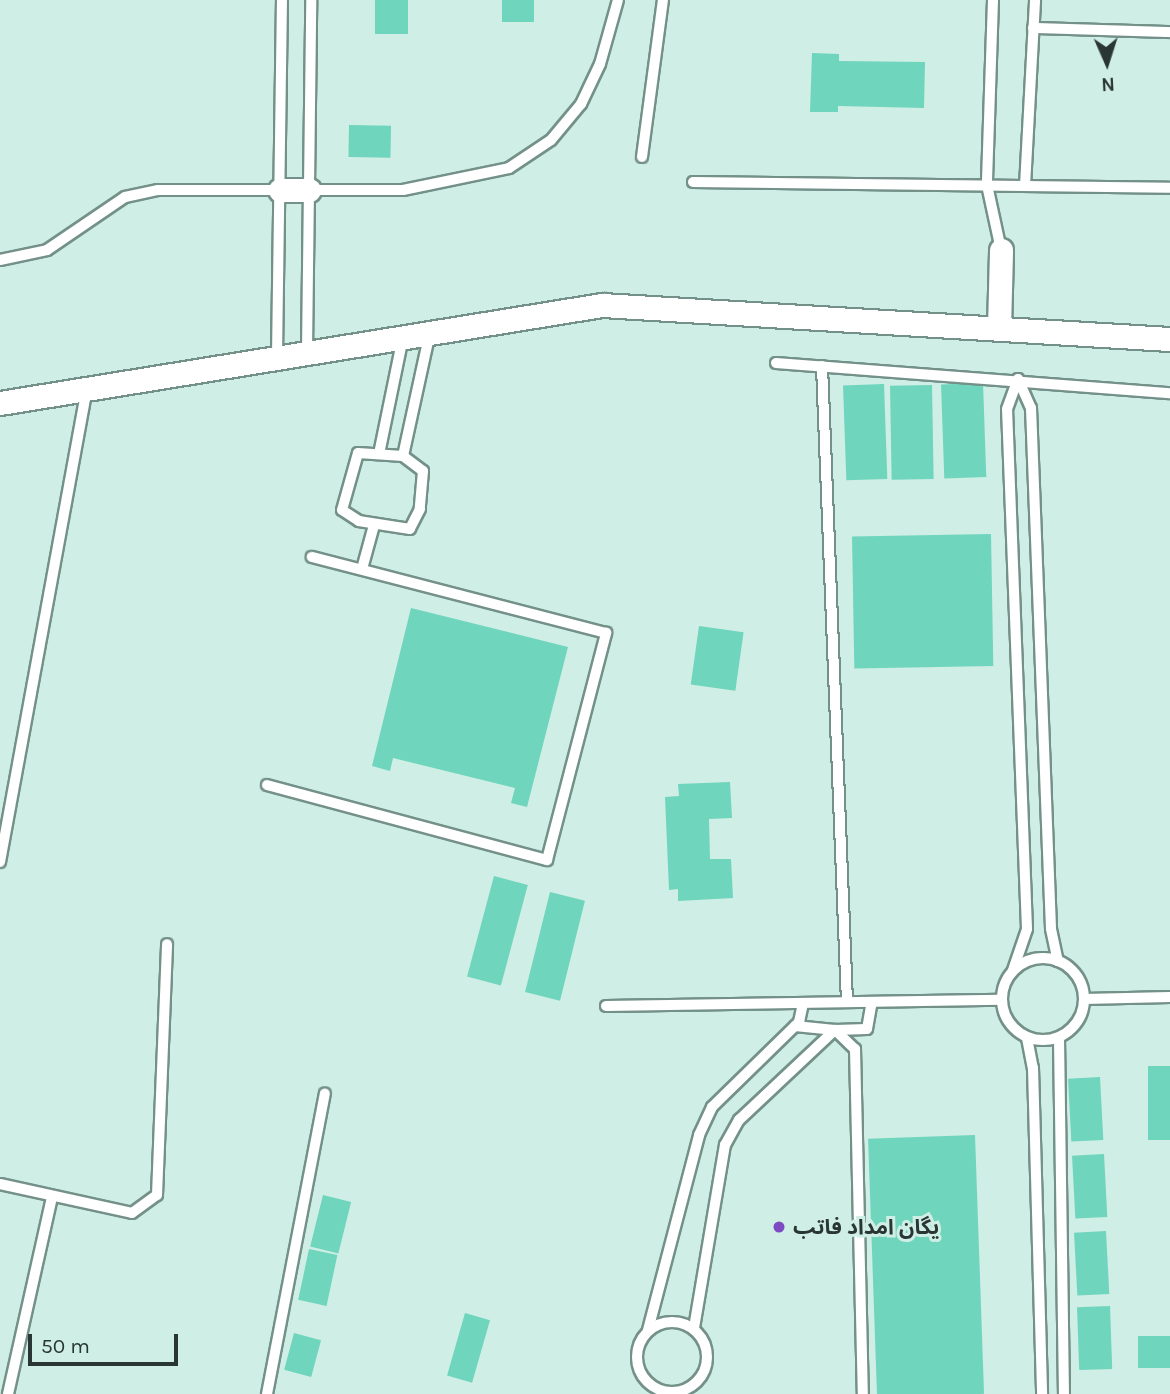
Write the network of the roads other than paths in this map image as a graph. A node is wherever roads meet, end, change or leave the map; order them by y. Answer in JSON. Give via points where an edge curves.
{"nodes":[{"id":1,"x":282,"y":0,"type":"edge"},
{"id":2,"x":311,"y":0,"type":"edge"},
{"id":3,"x":618,"y":0,"type":"edge"},
{"id":4,"x":663,"y":0,"type":"edge"},
{"id":5,"x":993,"y":0,"type":"edge"},
{"id":6,"x":1035,"y":0,"type":"edge"},
{"id":7,"x":1033,"y":28,"type":"junction"},
{"id":8,"x":1170,"y":32,"type":"edge"},
{"id":9,"x":642,"y":157,"type":"dead end"},
{"id":10,"x":694,"y":182,"type":"dead end"},
{"id":11,"x":987,"y":185,"type":"junction"},
{"id":12,"x":1025,"y":186,"type":"junction"},
{"id":13,"x":1170,"y":188,"type":"edge"},
{"id":14,"x":280,"y":190,"type":"junction"},
{"id":15,"x":309,"y":190,"type":"junction"},
{"id":16,"x":1000,"y":250,"type":"joint"},
{"id":17,"x":0,"y":260,"type":"edge"},
{"id":18,"x":999,"y":328,"type":"junction"},
{"id":19,"x":430,"y":330,"type":"junction"},
{"id":20,"x":404,"y":334,"type":"junction"},
{"id":21,"x":1170,"y":339,"type":"edge"},
{"id":22,"x":307,"y":351,"type":"junction"},
{"id":23,"x":277,"y":356,"type":"junction"},
{"id":24,"x":776,"y":363,"type":"dead end"},
{"id":25,"x":822,"y":366,"type":"junction"},
{"id":26,"x":1018,"y":379,"type":"junction"},
{"id":27,"x":87,"y":388,"type":"junction"},
{"id":28,"x":1170,"y":393,"type":"edge"},
{"id":29,"x":0,"y":403,"type":"edge"},
{"id":30,"x":379,"y":454,"type":"junction"},
{"id":31,"x":403,"y":456,"type":"junction"},
{"id":32,"x":374,"y":525,"type":"junction"},
{"id":33,"x":312,"y":557,"type":"dead end"},
{"id":34,"x":362,"y":569,"type":"junction"},
{"id":35,"x":267,"y":785,"type":"dead end"},
{"id":36,"x":0,"y":862,"type":"edge"},
{"id":37,"x":167,"y":944,"type":"dead end"},
{"id":38,"x":1058,"y":961,"type":"junction"},
{"id":39,"x":1013,"y":970,"type":"junction"},
{"id":40,"x":1170,"y":997,"type":"edge"},
{"id":41,"x":1084,"y":999,"type":"junction"},
{"id":42,"x":1001,"y":1000,"type":"junction"},
{"id":43,"x":872,"y":1002,"type":"junction"},
{"id":44,"x":803,"y":1003,"type":"junction"},
{"id":45,"x":847,"y":1003,"type":"junction"},
{"id":46,"x":606,"y":1006,"type":"dead end"},
{"id":47,"x":795,"y":1026,"type":"junction"},
{"id":48,"x":835,"y":1030,"type":"junction"},
{"id":49,"x":1027,"y":1038,"type":"junction"},
{"id":50,"x":1059,"y":1038,"type":"junction"},
{"id":51,"x":325,"y":1094,"type":"dead end"},
{"id":52,"x":0,"y":1184,"type":"edge"},
{"id":53,"x":52,"y":1197,"type":"junction"},
{"id":54,"x":694,"y":1328,"type":"junction"},
{"id":55,"x":648,"y":1331,"type":"junction"},
{"id":56,"x":8,"y":1394,"type":"edge"},
{"id":57,"x":267,"y":1394,"type":"edge"},
{"id":58,"x":863,"y":1394,"type":"edge"},
{"id":59,"x":1042,"y":1394,"type":"edge"},
{"id":60,"x":1064,"y":1394,"type":"edge"}],
"edges":[{"from":1,"to":14,"type":"lane"},
{"from":2,"to":15,"type":"lane"},
{"from":3,"to":15,"type":"lane","via":[[600,64],[581,104],[551,140],[509,167],[403,190]]},
{"from":4,"to":9,"type":"lane"},
{"from":5,"to":11,"type":"lane"},
{"from":6,"to":7,"type":"lane"},
{"from":7,"to":8,"type":"lane"},
{"from":7,"to":12,"type":"lane"},
{"from":10,"to":11,"type":"lane"},
{"from":11,"to":12,"type":"lane"},
{"from":11,"to":16,"type":"lane"},
{"from":12,"to":13,"type":"lane"},
{"from":14,"to":15,"type":"street"},
{"from":14,"to":17,"type":"lane","via":[[158,190],[125,197],[47,250]]},
{"from":14,"to":23,"type":"lane"},
{"from":15,"to":22,"type":"lane"},
{"from":16,"to":18,"type":"street"},
{"from":18,"to":19,"type":"street","via":[[602,305]]},
{"from":18,"to":21,"type":"street"},
{"from":19,"to":20,"type":"street"},
{"from":19,"to":31,"type":"lane"},
{"from":20,"to":22,"type":"street"},
{"from":20,"to":30,"type":"lane"},
{"from":22,"to":23,"type":"street"},
{"from":23,"to":27,"type":"street"},
{"from":24,"to":25,"type":"lane"},
{"from":25,"to":26,"type":"lane"},
{"from":25,"to":45,"type":"lane"},
{"from":26,"to":28,"type":"lane"},
{"from":26,"to":38,"type":"lane","via":[[1031,408],[1051,929]]},
{"from":26,"to":39,"type":"lane","via":[[1007,409],[1027,929]]},
{"from":27,"to":29,"type":"street"},
{"from":27,"to":36,"type":"lane"},
{"from":30,"to":31,"type":"lane"},
{"from":30,"to":32,"type":"lane","via":[[358,453],[342,496],[342,510]]},
{"from":31,"to":32,"type":"lane","via":[[423,471],[419,509],[411,529]]},
{"from":32,"to":34,"type":"lane"},
{"from":33,"to":34,"type":"lane"},
{"from":34,"to":35,"type":"lane","via":[[606,633],[547,860]]},
{"from":37,"to":53,"type":"lane","via":[[157,1195],[132,1213]]},
{"from":38,"to":39,"type":"lane","via":[[1026,961]]},
{"from":38,"to":41,"type":"lane","via":[[1081,983]]},
{"from":39,"to":42,"type":"lane"},
{"from":40,"to":41,"type":"lane"},
{"from":41,"to":50,"type":"lane","via":[[1081,1015]]},
{"from":42,"to":43,"type":"lane"},
{"from":42,"to":49,"type":"lane","via":[[1004,1016]]},
{"from":43,"to":45,"type":"lane"},
{"from":43,"to":48,"type":"lane","via":[[867,1029]]},
{"from":44,"to":45,"type":"lane"},
{"from":44,"to":46,"type":"lane"},
{"from":44,"to":47,"type":"lane"},
{"from":47,"to":48,"type":"lane"},
{"from":47,"to":55,"type":"lane","via":[[712,1107],[699,1135]]},
{"from":48,"to":54,"type":"lane","via":[[739,1120],[725,1145]]},
{"from":48,"to":58,"type":"lane","via":[[855,1049]]},
{"from":49,"to":50,"type":"lane"},
{"from":49,"to":59,"type":"lane","via":[[1033,1068]]},
{"from":50,"to":60,"type":"lane"},
{"from":51,"to":57,"type":"lane"},
{"from":52,"to":53,"type":"lane"},
{"from":53,"to":56,"type":"lane"},
{"from":54,"to":55,"type":"lane","via":[[670,1321]]},
{"from":54,"to":55,"type":"lane","via":[[707,1349],[707,1361],[696,1382],[676,1392],[654,1387],[640,1371],[638,1349]]}]}
